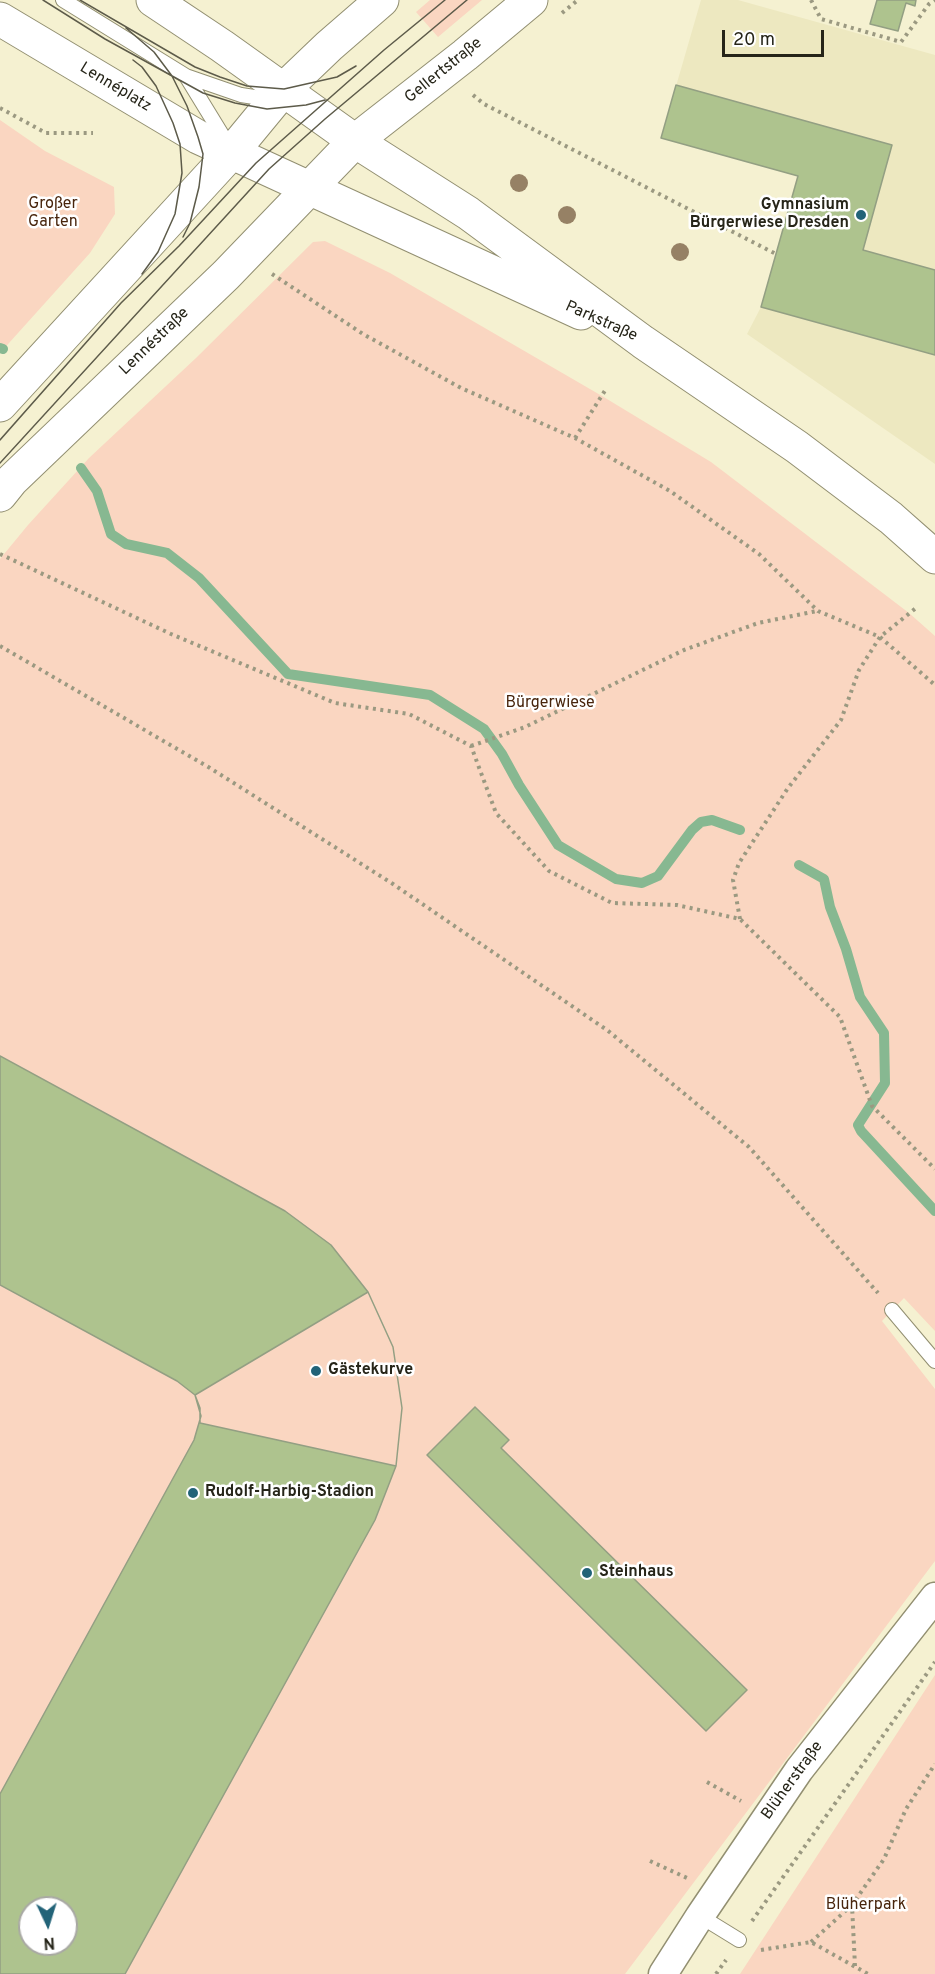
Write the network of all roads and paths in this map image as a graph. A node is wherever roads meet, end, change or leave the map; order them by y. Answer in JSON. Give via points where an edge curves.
{"nodes":[{"id":1,"x":63,"y":0,"type":"edge"},
{"id":2,"x":153,"y":0,"type":"edge"},
{"id":3,"x":382,"y":0,"type":"edge"},
{"id":4,"x":531,"y":0,"type":"edge"},
{"id":5,"x":811,"y":0,"type":"edge"},
{"id":6,"x":935,"y":0,"type":"edge"},
{"id":7,"x":0,"y":19,"type":"edge"},
{"id":8,"x":186,"y":76,"type":"junction"},
{"id":9,"x":473,"y":95,"type":"dead end"},
{"id":10,"x":289,"y":98,"type":"junction"},
{"id":11,"x":0,"y":108,"type":"edge"},
{"id":12,"x":93,"y":133,"type":"dead end"},
{"id":13,"x":355,"y":141,"type":"junction"},
{"id":14,"x":232,"y":152,"type":"junction"},
{"id":15,"x":309,"y":189,"type":"junction"},
{"id":16,"x":776,"y":254,"type":"dead end"},
{"id":17,"x":269,"y":272,"type":"dead end"},
{"id":18,"x":643,"y":342,"type":"junction"},
{"id":19,"x":606,"y":389,"type":"dead end"},
{"id":20,"x":0,"y":405,"type":"edge"},
{"id":21,"x":575,"y":438,"type":"junction"},
{"id":22,"x":0,"y":495,"type":"edge"},
{"id":23,"x":0,"y":554,"type":"edge"},
{"id":24,"x":935,"y":557,"type":"edge"},
{"id":25,"x":916,"y":608,"type":"dead end"},
{"id":26,"x":818,"y":611,"type":"junction"},
{"id":27,"x":880,"y":637,"type":"junction"},
{"id":28,"x":0,"y":646,"type":"edge"},
{"id":29,"x":935,"y":685,"type":"edge"},
{"id":30,"x":471,"y":746,"type":"junction"},
{"id":31,"x":740,"y":919,"type":"junction"},
{"id":32,"x":935,"y":1169,"type":"edge"},
{"id":33,"x":892,"y":1310,"type":"joint"},
{"id":34,"x":935,"y":1361,"type":"edge"},
{"id":35,"x":935,"y":1597,"type":"edge"},
{"id":36,"x":935,"y":1662,"type":"edge"},
{"id":37,"x":935,"y":1764,"type":"edge"},
{"id":38,"x":707,"y":1782,"type":"dead end"},
{"id":39,"x":767,"y":1816,"type":"junction"},
{"id":40,"x":650,"y":1861,"type":"dead end"},
{"id":41,"x":678,"y":1874,"type":"dead end"},
{"id":42,"x":852,"y":1905,"type":"junction"},
{"id":43,"x":700,"y":1916,"type":"junction"},
{"id":44,"x":739,"y":1940,"type":"junction"},
{"id":45,"x":811,"y":1942,"type":"junction"},
{"id":46,"x":755,"y":1951,"type":"dead end"},
{"id":47,"x":855,"y":1966,"type":"junction"},
{"id":48,"x":663,"y":1974,"type":"edge"},
{"id":49,"x":716,"y":1974,"type":"edge"},
{"id":50,"x":868,"y":1974,"type":"edge"}],
"edges":[{"from":1,"to":8,"type":"lane"},
{"from":2,"to":10,"type":"main road"},
{"from":3,"to":10,"type":"main road","via":[[329,46]]},
{"from":4,"to":13,"type":"main road","name":"Gellertstraße"},
{"from":5,"to":6,"type":"path","via":[[821,19],[901,42]]},
{"from":7,"to":14,"type":"main road","name":"Lennéplatz","via":[[172,123]]},
{"from":8,"to":10,"type":"lane","via":[[241,95]]},
{"from":8,"to":14,"type":"lane"},
{"from":9,"to":16,"type":"path"},
{"from":10,"to":13,"type":"main road"},
{"from":10,"to":14,"type":"main road"},
{"from":11,"to":12,"type":"path","via":[[46,133]]},
{"from":13,"to":15,"type":"main road"},
{"from":13,"to":18,"type":"main road","name":"Parkstraße","via":[[468,213]]},
{"from":14,"to":15,"type":"main road","name":"Lennéplatz"},
{"from":14,"to":20,"type":"main road"},
{"from":15,"to":18,"type":"main road","name":"Parkstraße"},
{"from":15,"to":22,"type":"main road","name":"Lennéstraße"},
{"from":17,"to":21,"type":"path","via":[[363,334],[461,388]]},
{"from":18,"to":24,"type":"main road","via":[[797,447]]},
{"from":19,"to":21,"type":"path"},
{"from":21,"to":26,"type":"path","via":[[670,491],[759,554]]},
{"from":23,"to":30,"type":"path","via":[[171,634],[334,703],[409,714]]},
{"from":25,"to":27,"type":"path"},
{"from":26,"to":27,"type":"path"},
{"from":26,"to":30,"type":"path","via":[[758,623],[684,650],[525,727]]},
{"from":27,"to":29,"type":"path"},
{"from":27,"to":31,"type":"path","via":[[859,670],[841,720],[788,788],[739,864],[733,880]]},
{"from":28,"to":33,"type":"path","via":[[220,774],[393,884],[607,1030],[749,1147]]},
{"from":30,"to":31,"type":"path","via":[[496,813],[549,871],[612,903],[677,905]]},
{"from":31,"to":32,"type":"path","via":[[840,1017],[872,1106]]},
{"from":33,"to":34,"type":"lane"},
{"from":35,"to":39,"type":"street","name":"Blüherstraße"},
{"from":36,"to":44,"type":"path"},
{"from":37,"to":42,"type":"path","via":[[906,1809],[884,1859]]},
{"from":38,"to":39,"type":"path"},
{"from":39,"to":43,"type":"street","name":"Blüherstraße"},
{"from":40,"to":41,"type":"path"},
{"from":42,"to":45,"type":"path"},
{"from":42,"to":47,"type":"path"},
{"from":43,"to":44,"type":"lane"},
{"from":43,"to":48,"type":"street","name":"Blüherstraße"},
{"from":44,"to":49,"type":"path"},
{"from":45,"to":46,"type":"path"},
{"from":45,"to":47,"type":"path"},
{"from":47,"to":50,"type":"path"}]}
